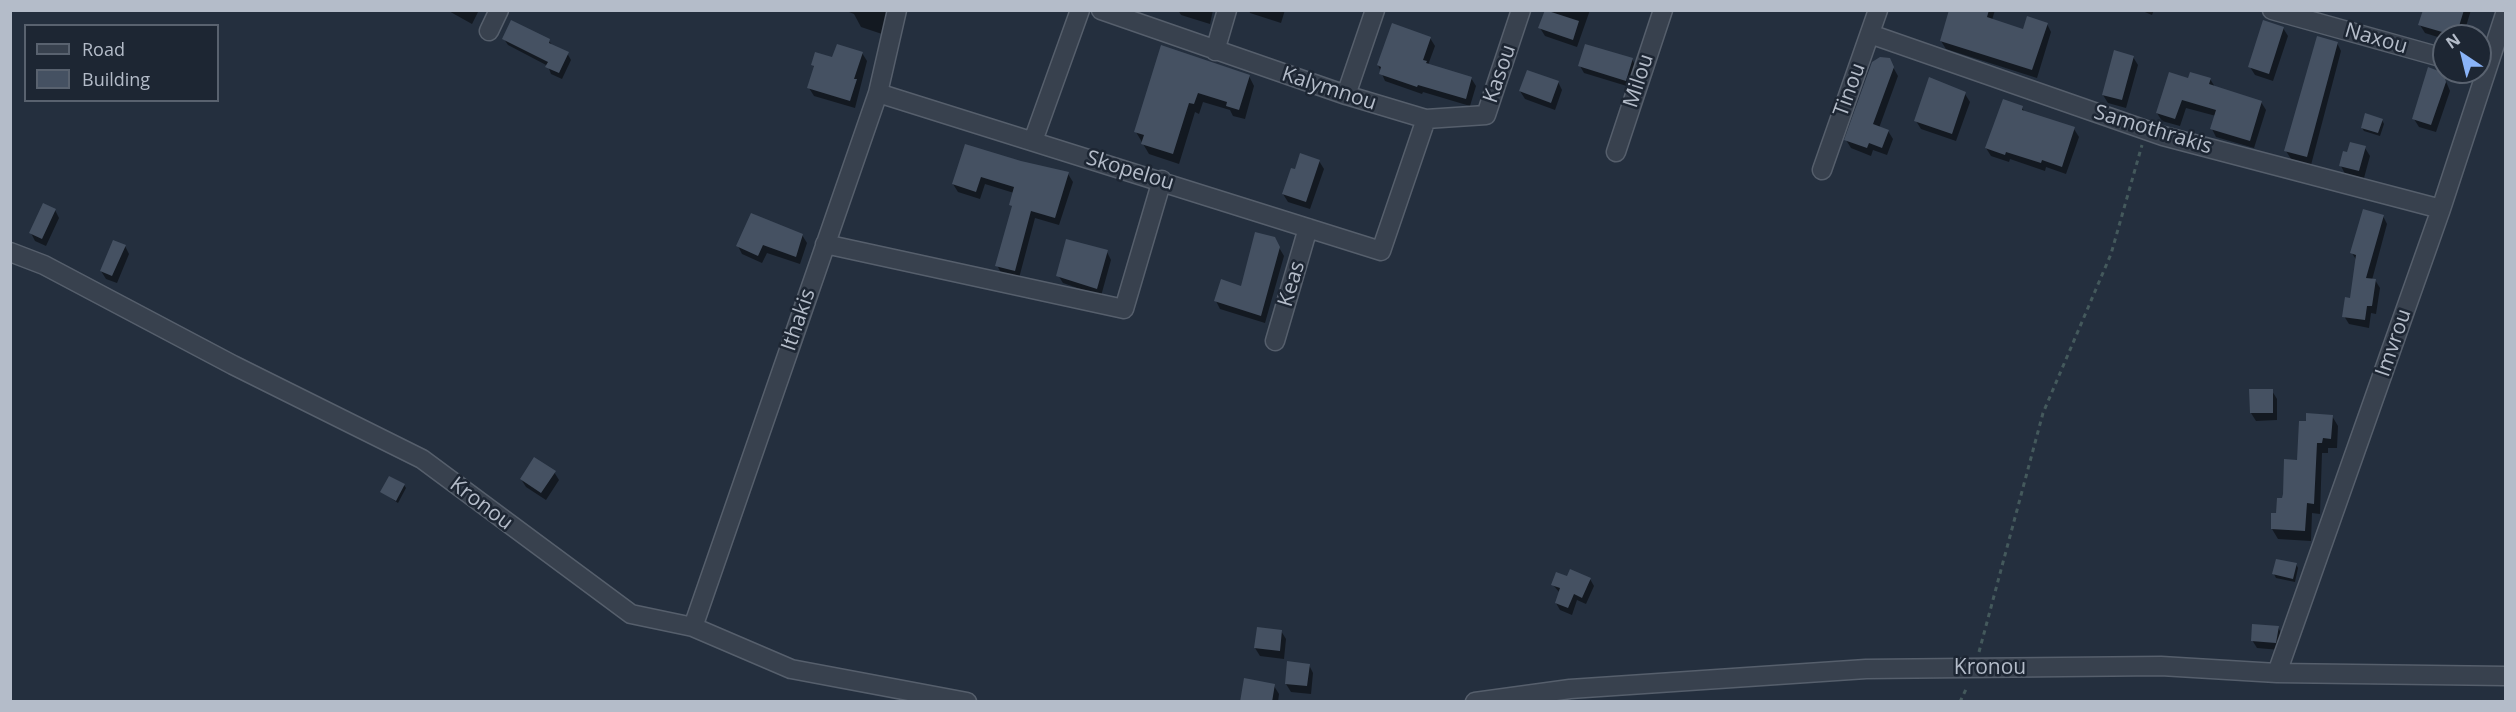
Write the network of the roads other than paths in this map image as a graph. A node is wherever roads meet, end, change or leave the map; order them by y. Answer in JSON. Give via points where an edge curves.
{"nodes":[{"id":1,"x":499,"y":10,"type":"edge"},
{"id":2,"x":897,"y":10,"type":"edge"},
{"id":3,"x":1080,"y":10,"type":"edge"},
{"id":4,"x":1101,"y":10,"type":"edge"},
{"id":5,"x":1227,"y":10,"type":"edge"},
{"id":6,"x":1375,"y":10,"type":"edge"},
{"id":7,"x":1521,"y":10,"type":"edge"},
{"id":8,"x":1663,"y":10,"type":"edge"},
{"id":9,"x":1878,"y":10,"type":"edge"},
{"id":10,"x":2272,"y":10,"type":"edge"},
{"id":11,"x":2505,"y":11,"type":"edge"},
{"id":12,"x":489,"y":31,"type":"dead end"},
{"id":13,"x":1870,"y":34,"type":"junction"},
{"id":14,"x":2492,"y":45,"type":"edge"},
{"id":15,"x":1215,"y":51,"type":"junction"},
{"id":16,"x":2432,"y":55,"type":"edge"},
{"id":17,"x":2478,"y":84,"type":"edge"},
{"id":18,"x":878,"y":93,"type":"junction"},
{"id":19,"x":1346,"y":95,"type":"junction"},
{"id":20,"x":1426,"y":119,"type":"junction"},
{"id":21,"x":1033,"y":141,"type":"junction"},
{"id":22,"x":1616,"y":152,"type":"dead end"},
{"id":23,"x":1822,"y":170,"type":"dead end"},
{"id":24,"x":1162,"y":180,"type":"junction"},
{"id":25,"x":2441,"y":209,"type":"junction"},
{"id":26,"x":1308,"y":228,"type":"junction"},
{"id":27,"x":825,"y":244,"type":"junction"},
{"id":28,"x":10,"y":252,"type":"edge"},
{"id":29,"x":1275,"y":341,"type":"dead end"},
{"id":30,"x":693,"y":627,"type":"junction"},
{"id":31,"x":2277,"y":673,"type":"junction"},
{"id":32,"x":2505,"y":676,"type":"edge"},
{"id":33,"x":967,"y":702,"type":"edge"},
{"id":34,"x":1476,"y":702,"type":"edge"}],
"edges":[{"from":1,"to":12,"type":"street"},
{"from":2,"to":18,"type":"street","name":"Ithakis"},
{"from":3,"to":21,"type":"street"},
{"from":4,"to":15,"type":"street","name":"Kalymnou"},
{"from":5,"to":15,"type":"street"},
{"from":6,"to":19,"type":"street"},
{"from":7,"to":20,"type":"street","name":"Kasou","via":[[1486,115]]},
{"from":8,"to":22,"type":"street","name":"Milou"},
{"from":9,"to":13,"type":"street","name":"Tinou"},
{"from":10,"to":16,"type":"street","name":"Naxou"},
{"from":11,"to":14,"type":"street","name":"Imvrou"},
{"from":13,"to":23,"type":"street","name":"Tinou"},
{"from":13,"to":25,"type":"street","name":"Samothrakis","via":[[2146,130]]},
{"from":15,"to":19,"type":"street","name":"Kalymnou"},
{"from":17,"to":25,"type":"street","name":"Imvrou"},
{"from":18,"to":21,"type":"street","name":"Skopelou"},
{"from":18,"to":27,"type":"street","name":"Ithakis"},
{"from":19,"to":20,"type":"street","name":"Kalymnou"},
{"from":20,"to":26,"type":"street","name":"Skopelou","via":[[1382,251]]},
{"from":21,"to":24,"type":"street","name":"Skopelou"},
{"from":24,"to":26,"type":"street","name":"Skopelou"},
{"from":24,"to":27,"type":"street","via":[[1124,309]]},
{"from":25,"to":31,"type":"street","name":"Imvrou"},
{"from":26,"to":29,"type":"street","name":"Keas"},
{"from":27,"to":30,"type":"street","name":"Ithakis"},
{"from":28,"to":30,"type":"street","name":"Kronou","via":[[44,265],[422,459],[631,614]]},
{"from":30,"to":33,"type":"street","name":"Kronou","via":[[791,669]]},
{"from":31,"to":32,"type":"street","name":"Kronou"},
{"from":31,"to":34,"type":"street","name":"Kronou","via":[[2161,666],[1866,669],[1570,689]]}]}
